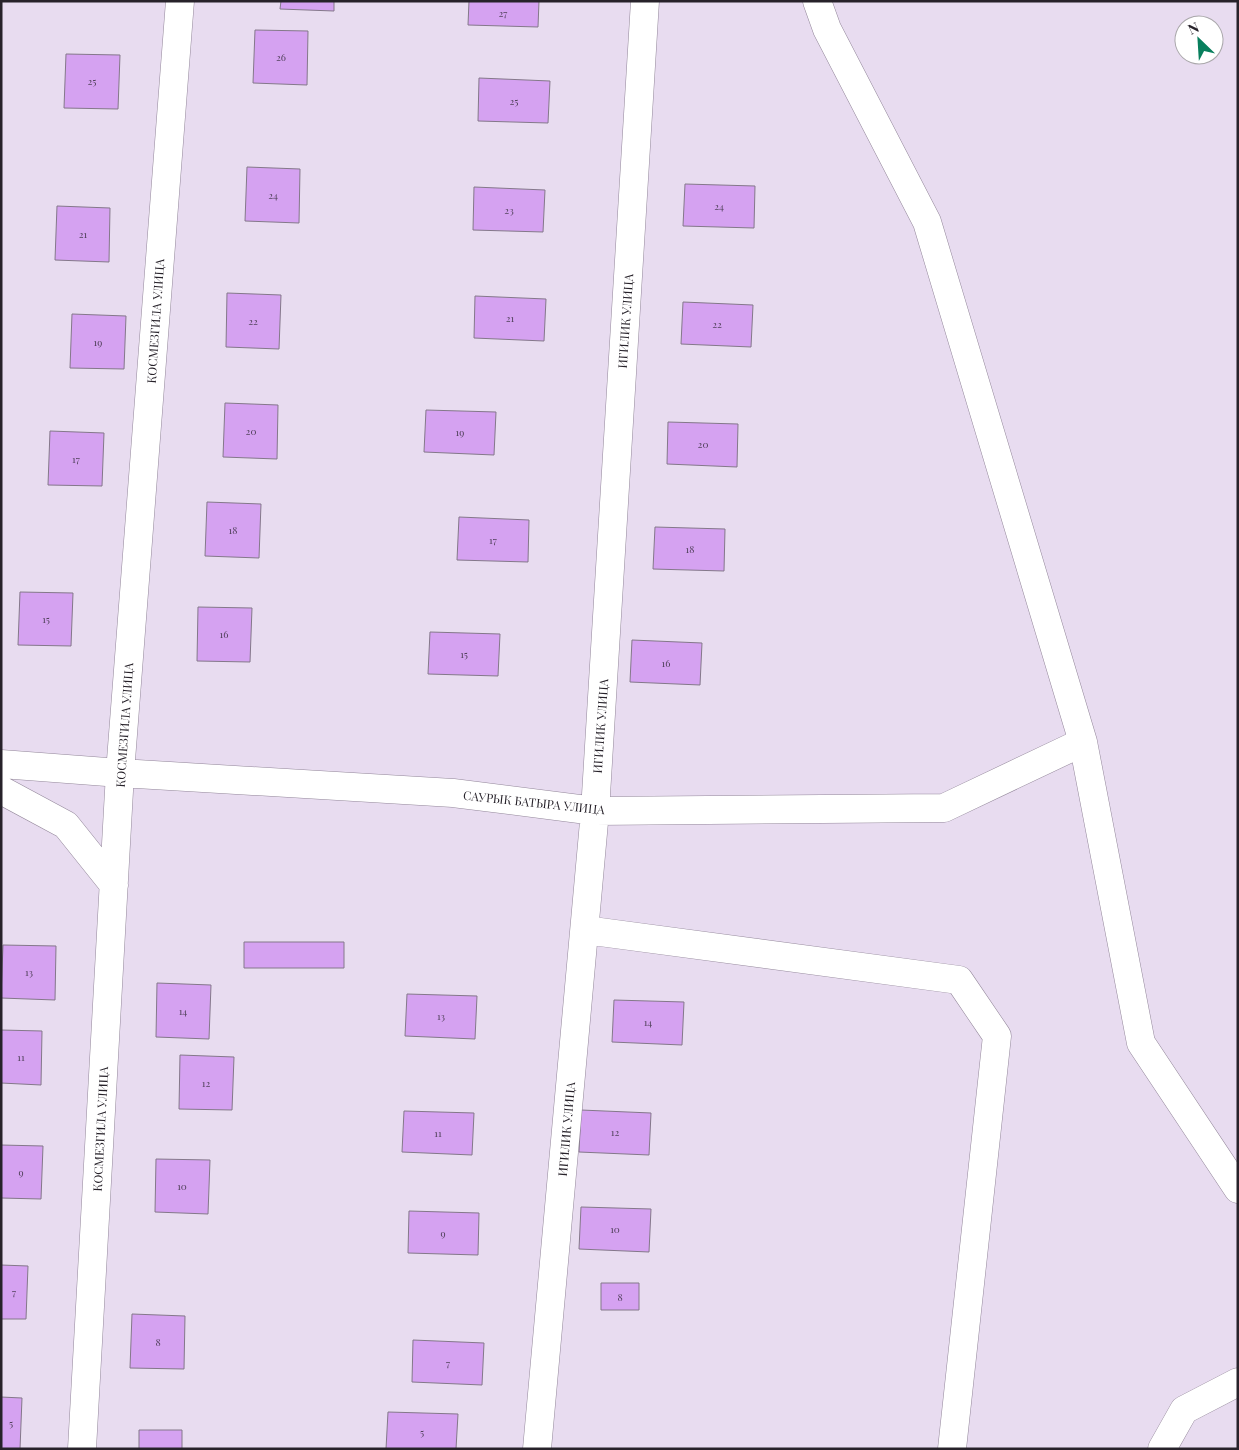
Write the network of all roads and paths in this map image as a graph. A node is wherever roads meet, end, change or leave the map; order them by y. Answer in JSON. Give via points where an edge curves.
{"nodes":[{"id":1,"x":180,"y":1,"type":"edge"},
{"id":2,"x":645,"y":1,"type":"edge"},
{"id":3,"x":816,"y":1,"type":"edge"},
{"id":4,"x":1082,"y":742,"type":"junction"},
{"id":5,"x":1,"y":764,"type":"edge"},
{"id":6,"x":120,"y":773,"type":"junction"},
{"id":7,"x":1,"y":790,"type":"edge"},
{"id":8,"x":595,"y":811,"type":"junction"},
{"id":9,"x":114,"y":885,"type":"junction"},
{"id":10,"x":585,"y":930,"type":"junction"},
{"id":11,"x":1238,"y":1189,"type":"edge"},
{"id":12,"x":1238,"y":1382,"type":"edge"},
{"id":13,"x":82,"y":1449,"type":"edge"},
{"id":14,"x":537,"y":1449,"type":"edge"},
{"id":15,"x":952,"y":1449,"type":"edge"},
{"id":16,"x":1162,"y":1449,"type":"edge"}],
"edges":[{"from":1,"to":6,"type":"street","name":"КОСМЕЗГИЛА УЛИЦА"},
{"from":2,"to":8,"type":"street","name":"ИГИЛИК УЛИЦА"},
{"from":3,"to":4,"type":"street","via":[[827,29],[927,222]]},
{"from":4,"to":8,"type":"street","name":"САУРЫК БАТЫРА УЛИЦА","via":[[944,808]]},
{"from":4,"to":11,"type":"street","via":[[1141,1043]]},
{"from":5,"to":6,"type":"street","name":"САУРЫК БАТЫРА УЛИЦА"},
{"from":6,"to":8,"type":"street","name":"САУРЫК БАТЫРА УЛИЦА","via":[[453,793]]},
{"from":6,"to":9,"type":"street","name":"КОСМЕЗГИЛА УЛИЦА"},
{"from":7,"to":9,"type":"street","via":[[66,826]]},
{"from":8,"to":10,"type":"street","name":"ИГИЛИК УЛИЦА"},
{"from":9,"to":13,"type":"street","name":"КОСМЕЗГИЛА УЛИЦА"},
{"from":10,"to":14,"type":"street","name":"ИГИЛИК УЛИЦА"},
{"from":10,"to":15,"type":"street","via":[[959,980],[997,1036]]},
{"from":12,"to":16,"type":"street","via":[[1184,1410]]}]}
